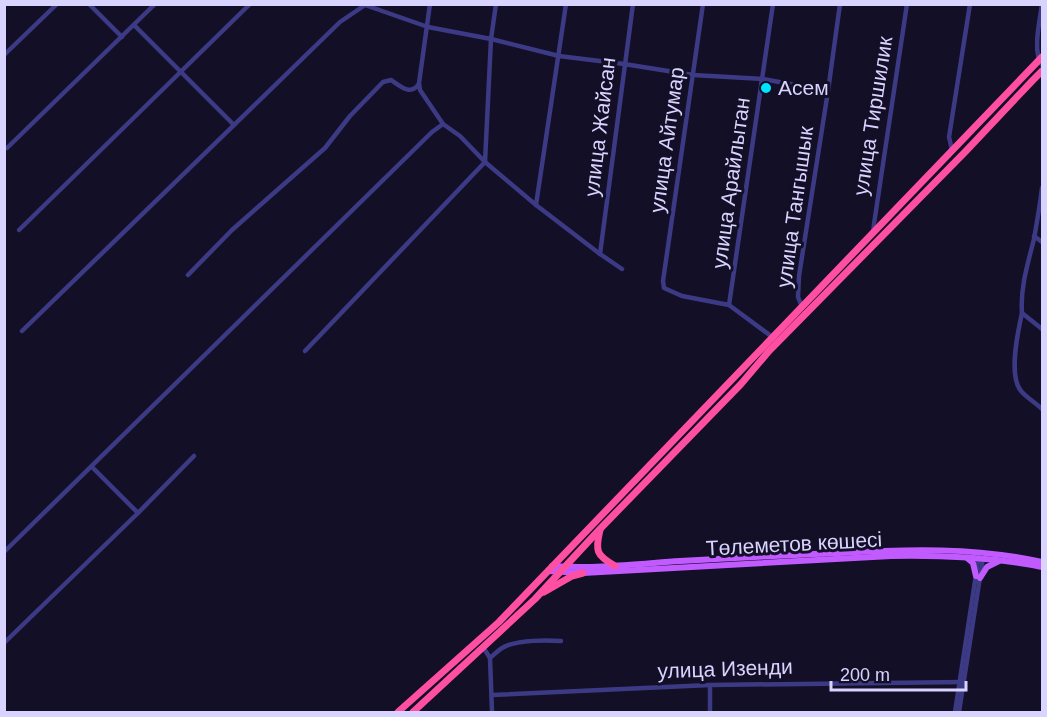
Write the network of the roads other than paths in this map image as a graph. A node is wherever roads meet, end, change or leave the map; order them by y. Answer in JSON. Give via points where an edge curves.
{"nodes":[{"id":1,"x":57,"y":4,"type":"edge"},
{"id":2,"x":89,"y":4,"type":"edge"},
{"id":3,"x":154,"y":4,"type":"edge"},
{"id":4,"x":250,"y":4,"type":"edge"},
{"id":5,"x":430,"y":4,"type":"edge"},
{"id":6,"x":496,"y":4,"type":"edge"},
{"id":7,"x":566,"y":4,"type":"edge"},
{"id":8,"x":633,"y":4,"type":"edge"},
{"id":9,"x":703,"y":4,"type":"edge"},
{"id":10,"x":773,"y":4,"type":"edge"},
{"id":11,"x":840,"y":4,"type":"edge"},
{"id":12,"x":907,"y":4,"type":"edge"},
{"id":13,"x":970,"y":4,"type":"edge"},
{"id":14,"x":1042,"y":4,"type":"edge"},
{"id":15,"x":364,"y":5,"type":"edge"},
{"id":16,"x":134,"y":25,"type":"junction"},
{"id":17,"x":428,"y":27,"type":"junction"},
{"id":18,"x":122,"y":37,"type":"junction"},
{"id":19,"x":491,"y":39,"type":"junction"},
{"id":20,"x":4,"y":55,"type":"edge"},
{"id":21,"x":559,"y":56,"type":"junction"},
{"id":22,"x":1041,"y":61,"type":"edge"},
{"id":23,"x":624,"y":64,"type":"junction"},
{"id":24,"x":1042,"y":71,"type":"edge"},
{"id":25,"x":181,"y":72,"type":"junction"},
{"id":26,"x":693,"y":75,"type":"junction"},
{"id":27,"x":763,"y":79,"type":"junction"},
{"id":28,"x":419,"y":83,"type":"junction"},
{"id":29,"x":828,"y":91,"type":"junction"},
{"id":30,"x":443,"y":124,"type":"junction"},
{"id":31,"x":234,"y":125,"type":"junction"},
{"id":32,"x":7,"y":148,"type":"dead end"},
{"id":33,"x":953,"y":150,"type":"junction"},
{"id":34,"x":485,"y":162,"type":"junction"},
{"id":35,"x":1042,"y":189,"type":"edge"},
{"id":36,"x":536,"y":205,"type":"junction"},
{"id":37,"x":19,"y":230,"type":"dead end"},
{"id":38,"x":873,"y":233,"type":"junction"},
{"id":39,"x":1034,"y":236,"type":"junction"},
{"id":40,"x":1042,"y":242,"type":"edge"},
{"id":41,"x":600,"y":254,"type":"junction"},
{"id":42,"x":622,"y":269,"type":"dead end"},
{"id":43,"x":188,"y":275,"type":"dead end"},
{"id":44,"x":729,"y":305,"type":"junction"},
{"id":45,"x":802,"y":307,"type":"junction"},
{"id":46,"x":1022,"y":313,"type":"junction"},
{"id":47,"x":1042,"y":329,"type":"edge"},
{"id":48,"x":22,"y":331,"type":"dead end"},
{"id":49,"x":772,"y":337,"type":"junction"},
{"id":50,"x":779,"y":342,"type":"junction"},
{"id":51,"x":305,"y":351,"type":"dead end"},
{"id":52,"x":1042,"y":409,"type":"edge"},
{"id":53,"x":194,"y":456,"type":"dead end"},
{"id":54,"x":92,"y":467,"type":"junction"},
{"id":55,"x":138,"y":513,"type":"junction"},
{"id":56,"x":600,"y":529,"type":"junction"},
{"id":57,"x":4,"y":552,"type":"edge"},
{"id":58,"x":981,"y":555,"type":"junction"},
{"id":59,"x":957,"y":556,"type":"junction"},
{"id":60,"x":1004,"y":560,"type":"junction"},
{"id":61,"x":1042,"y":562,"type":"edge"},
{"id":62,"x":615,"y":566,"type":"junction"},
{"id":63,"x":1042,"y":567,"type":"edge"},
{"id":64,"x":550,"y":569,"type":"junction"},
{"id":65,"x":561,"y":569,"type":"junction"},
{"id":66,"x":583,"y":573,"type":"junction"},
{"id":67,"x":978,"y":577,"type":"junction"},
{"id":68,"x":535,"y":599,"type":"junction"},
{"id":69,"x":561,"y":641,"type":"dead end"},
{"id":70,"x":4,"y":643,"type":"edge"},
{"id":71,"x":483,"y":647,"type":"junction"},
{"id":72,"x":490,"y":658,"type":"junction"},
{"id":73,"x":962,"y":681,"type":"junction"},
{"id":74,"x":710,"y":685,"type":"junction"},
{"id":75,"x":492,"y":695,"type":"junction"},
{"id":76,"x":398,"y":712,"type":"edge"},
{"id":77,"x":413,"y":712,"type":"edge"},
{"id":78,"x":492,"y":712,"type":"edge"},
{"id":79,"x":710,"y":712,"type":"edge"},
{"id":80,"x":957,"y":712,"type":"edge"}],
"edges":[{"from":1,"to":20,"type":"street"},
{"from":2,"to":18,"type":"street"},
{"from":3,"to":16,"type":"street"},
{"from":4,"to":25,"type":"street"},
{"from":5,"to":17,"type":"street"},
{"from":6,"to":19,"type":"street"},
{"from":7,"to":21,"type":"street"},
{"from":8,"to":23,"type":"street","name":"улица Жайсан"},
{"from":9,"to":26,"type":"street","name":"улица Айтумар"},
{"from":10,"to":27,"type":"street","name":"улица Арайлытан"},
{"from":11,"to":29,"type":"street","name":"улица Тангышык"},
{"from":12,"to":38,"type":"street","name":"улица Тиршилик"},
{"from":13,"to":33,"type":"street","via":[[949,137]]},
{"from":14,"to":22,"type":"street","via":[[1037,51]]},
{"from":15,"to":17,"type":"street"},
{"from":15,"to":31,"type":"street","via":[[340,22]]},
{"from":16,"to":18,"type":"street"},
{"from":16,"to":25,"type":"street"},
{"from":17,"to":19,"type":"street"},
{"from":17,"to":28,"type":"street"},
{"from":18,"to":32,"type":"street"},
{"from":19,"to":21,"type":"street"},
{"from":19,"to":34,"type":"street"},
{"from":21,"to":23,"type":"street"},
{"from":21,"to":36,"type":"street"},
{"from":22,"to":33,"type":"highway"},
{"from":23,"to":26,"type":"street"},
{"from":23,"to":41,"type":"street","name":"улица Жайсан"},
{"from":24,"to":50,"type":"highway"},
{"from":25,"to":31,"type":"street"},
{"from":25,"to":37,"type":"street"},
{"from":26,"to":27,"type":"street"},
{"from":26,"to":44,"type":"street","name":"улица Айтумар","via":[[664,288],[682,296]]},
{"from":27,"to":29,"type":"street"},
{"from":27,"to":44,"type":"street","name":"улица Арайлытан"},
{"from":28,"to":30,"type":"street"},
{"from":28,"to":43,"type":"street","via":[[413,90],[391,80],[383,82],[325,148],[232,230]]},
{"from":29,"to":45,"type":"street","name":"улица Тангышык","via":[[799,276],[798,297]]},
{"from":30,"to":34,"type":"street"},
{"from":30,"to":54,"type":"street"},
{"from":31,"to":48,"type":"street"},
{"from":33,"to":38,"type":"highway"},
{"from":34,"to":36,"type":"street"},
{"from":34,"to":51,"type":"street"},
{"from":35,"to":39,"type":"street"},
{"from":36,"to":41,"type":"street"},
{"from":38,"to":45,"type":"highway"},
{"from":39,"to":40,"type":"street"},
{"from":39,"to":46,"type":"street"},
{"from":41,"to":42,"type":"street"},
{"from":44,"to":49,"type":"street"},
{"from":45,"to":49,"type":"highway"},
{"from":46,"to":47,"type":"street"},
{"from":46,"to":52,"type":"street","via":[[1015,377],[1020,390]]},
{"from":49,"to":50,"type":"street"},
{"from":49,"to":64,"type":"highway"},
{"from":50,"to":56,"type":"highway"},
{"from":53,"to":55,"type":"street"},
{"from":54,"to":55,"type":"street"},
{"from":54,"to":57,"type":"street"},
{"from":55,"to":70,"type":"street"},
{"from":56,"to":62,"type":"highway","via":[[599,555]]},
{"from":56,"to":65,"type":"highway"},
{"from":58,"to":59,"type":"main road","name":"Төлеметов көшесі"},
{"from":58,"to":60,"type":"main road","name":"Төлеметов көшесі"},
{"from":58,"to":61,"type":"main road","name":"Төлеметов көшесі"},
{"from":58,"to":62,"type":"main road","name":"Төлеметов көшесі","via":[[892,550]]},
{"from":58,"to":67,"type":"street"},
{"from":59,"to":66,"type":"main road","name":"Төлеметов көшесі","via":[[850,557]]},
{"from":59,"to":67,"type":"main road","via":[[970,560]]},
{"from":60,"to":63,"type":"main road","name":"Төлеметов көшесі"},
{"from":60,"to":67,"type":"main road","via":[[987,567]]},
{"from":62,"to":65,"type":"main road","name":"Төлеметов көшесі"},
{"from":64,"to":65,"type":"main road","name":"Төлеметов көшесі"},
{"from":64,"to":76,"type":"highway","via":[[499,622]]},
{"from":65,"to":66,"type":"main road","name":"Төлеметов көшесі"},
{"from":65,"to":68,"type":"highway"},
{"from":66,"to":68,"type":"highway"},
{"from":67,"to":73,"type":"street"},
{"from":68,"to":71,"type":"highway"},
{"from":69,"to":72,"type":"street","via":[[508,645]]},
{"from":71,"to":72,"type":"street"},
{"from":71,"to":77,"type":"highway"},
{"from":72,"to":75,"type":"street"},
{"from":73,"to":74,"type":"street","name":"улица Изенди"},
{"from":73,"to":80,"type":"street"},
{"from":74,"to":75,"type":"street","name":"улица Изенди"},
{"from":74,"to":79,"type":"street"},
{"from":75,"to":78,"type":"street"}]}
